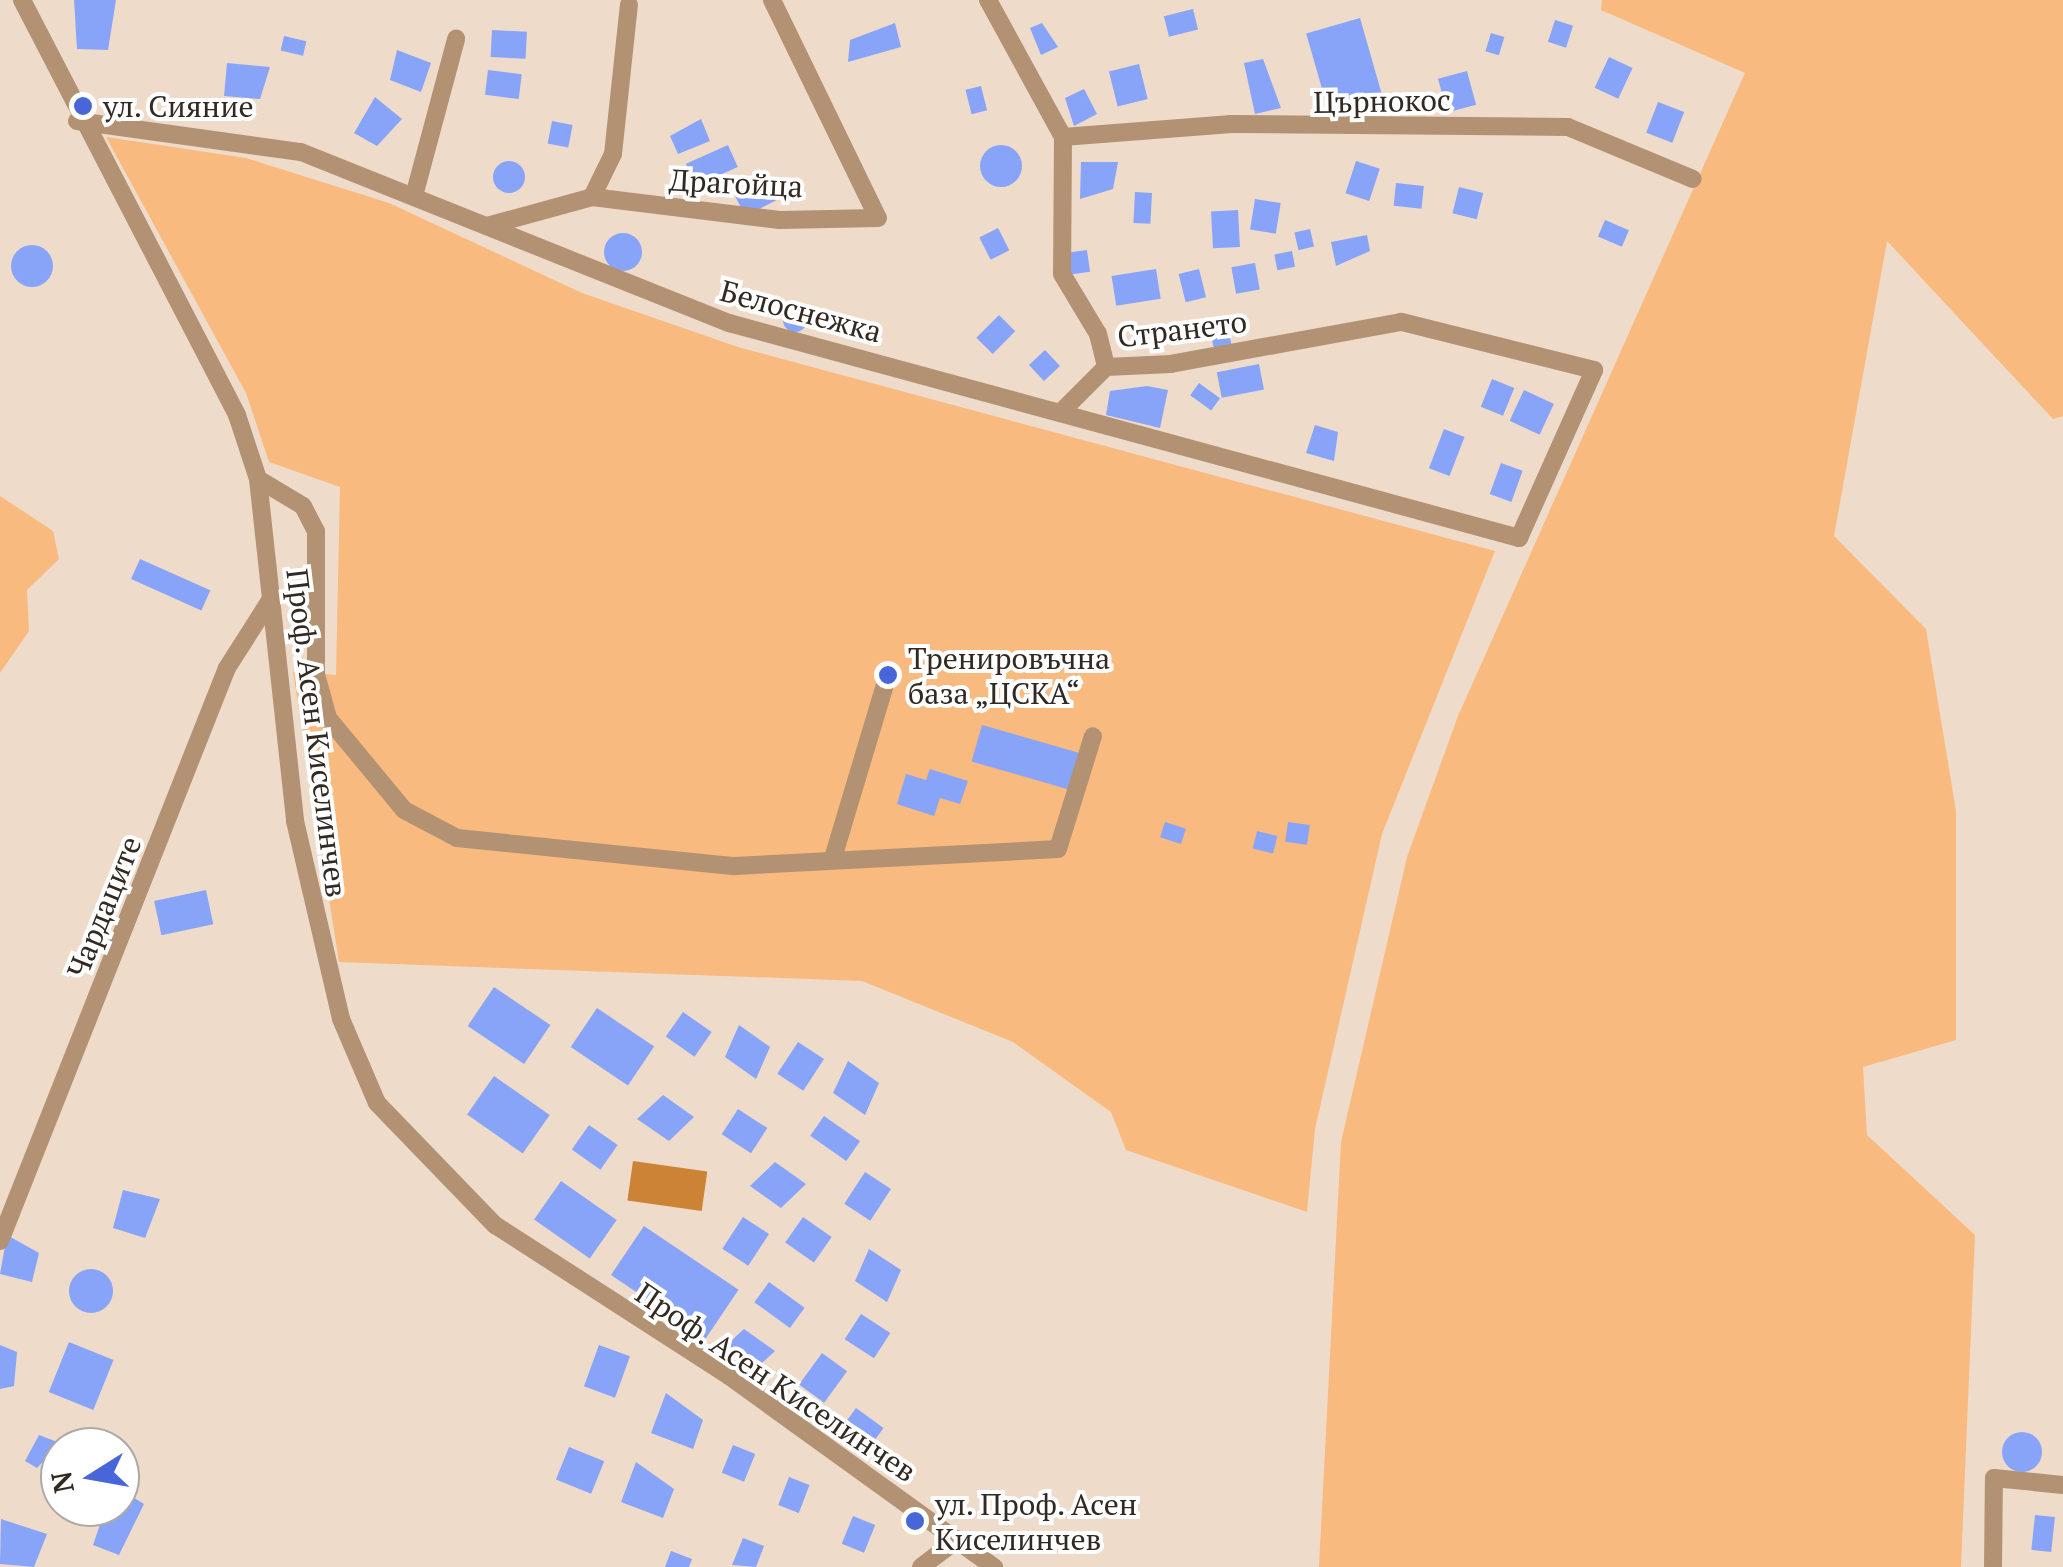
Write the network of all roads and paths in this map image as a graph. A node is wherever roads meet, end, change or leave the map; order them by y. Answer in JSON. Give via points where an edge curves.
{"nodes":[{"id":1,"x":22,"y":0,"type":"edge"},
{"id":2,"x":772,"y":0,"type":"edge"},
{"id":3,"x":988,"y":0,"type":"edge"},
{"id":4,"x":630,"y":5,"type":"dead end"},
{"id":5,"x":456,"y":39,"type":"dead end"},
{"id":6,"x":78,"y":121,"type":"junction"},
{"id":7,"x":1063,"y":137,"type":"junction"},
{"id":8,"x":1694,"y":179,"type":"dead end"},
{"id":9,"x":414,"y":196,"type":"junction"},
{"id":10,"x":592,"y":197,"type":"junction"},
{"id":11,"x":487,"y":226,"type":"junction"},
{"id":12,"x":1106,"y":366,"type":"junction"},
{"id":13,"x":1064,"y":409,"type":"junction"},
{"id":14,"x":258,"y":478,"type":"junction"},
{"id":15,"x":1518,"y":538,"type":"joint"},
{"id":16,"x":271,"y":599,"type":"junction"},
{"id":17,"x":885,"y":686,"type":"dead end"},
{"id":18,"x":1093,"y":736,"type":"dead end"},
{"id":19,"x":834,"y":858,"type":"junction"},
{"id":20,"x":0,"y":1241,"type":"edge"},
{"id":21,"x":2063,"y":1485,"type":"edge"},
{"id":22,"x":958,"y":1540,"type":"junction"},
{"id":23,"x":920,"y":1567,"type":"edge"},
{"id":24,"x":994,"y":1567,"type":"edge"},
{"id":25,"x":1993,"y":1567,"type":"edge"}],
"edges":[{"from":1,"to":6,"type":"street","name":"Проф. Асен Киселинчев"},
{"from":2,"to":10,"type":"street","name":"Драгойца","via":[[878,218],[780,220]]},
{"from":3,"to":7,"type":"street","name":"Странето"},
{"from":4,"to":10,"type":"street","via":[[613,154]]},
{"from":5,"to":9,"type":"street"},
{"from":6,"to":9,"type":"street","name":"Белоснежка","via":[[235,136]]},
{"from":6,"to":14,"type":"street","name":"Проф. Асен Киселинчев","via":[[237,415]]},
{"from":7,"to":8,"type":"street","name":"Църнокос","via":[[1231,124],[1568,127]]},
{"from":7,"to":12,"type":"street","name":"Странето","via":[[1062,274],[1098,334]]},
{"from":9,"to":11,"type":"street","name":"Белоснежка"},
{"from":10,"to":11,"type":"street"},
{"from":11,"to":13,"type":"street","name":"Белоснежка","via":[[728,323]]},
{"from":12,"to":13,"type":"street"},
{"from":12,"to":15,"type":"street","name":"Странето","via":[[1171,364],[1402,322],[1594,370]]},
{"from":13,"to":15,"type":"street","name":"Белоснежка","via":[[1105,430]]},
{"from":14,"to":16,"type":"street","name":"Проф. Асен Киселинчев"},
{"from":14,"to":19,"type":"street","via":[[303,506],[316,531],[316,674],[328,718],[432,829],[490,844],[704,864]]},
{"from":16,"to":20,"type":"street","name":"Чардаците","via":[[228,668]]},
{"from":16,"to":22,"type":"street","name":"Проф. Асен Киселинчев","via":[[312,910],[342,1019],[397,1132],[495,1225]]},
{"from":17,"to":19,"type":"street"},
{"from":18,"to":19,"type":"street","via":[[1058,850]]},
{"from":21,"to":25,"type":"street","via":[[1994,1478]]},
{"from":22,"to":23,"type":"street"},
{"from":22,"to":24,"type":"street","name":"Проф. Асен Киселинчев"}]}
